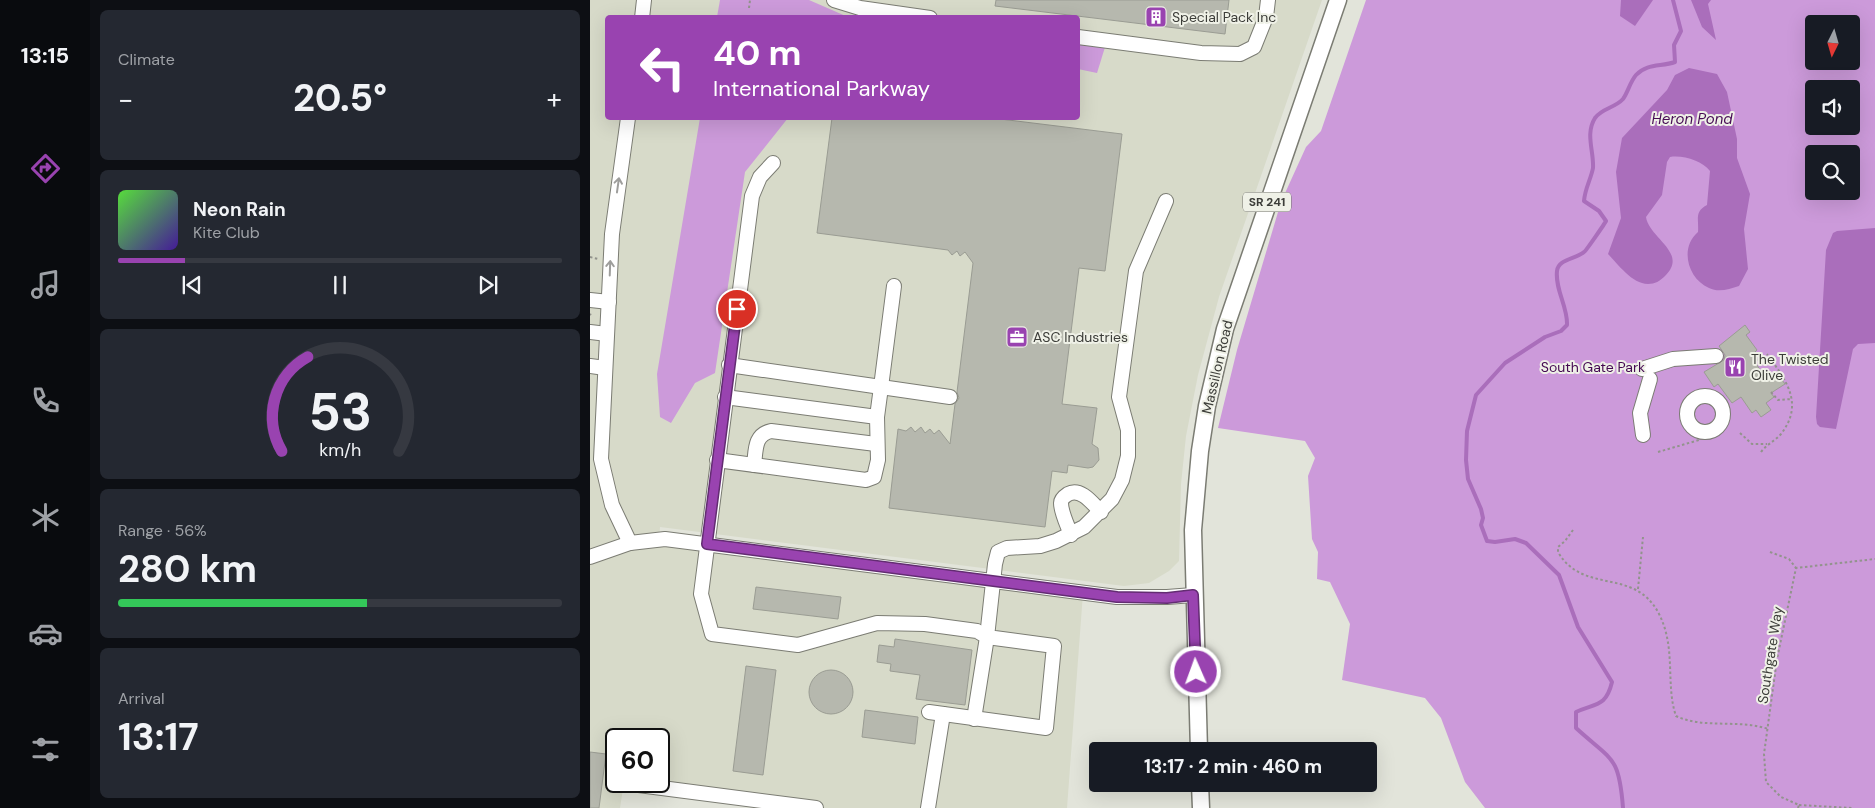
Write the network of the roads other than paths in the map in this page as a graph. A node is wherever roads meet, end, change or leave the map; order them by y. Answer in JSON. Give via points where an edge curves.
{"nodes":[{"id":1,"x":644,"y":0,"type":"edge"},
{"id":2,"x":834,"y":0,"type":"edge"},
{"id":3,"x":1268,"y":0,"type":"edge"},
{"id":4,"x":1338,"y":0,"type":"edge"},
{"id":5,"x":642,"y":15,"type":"edge"},
{"id":6,"x":909,"y":15,"type":"edge"},
{"id":7,"x":1080,"y":37,"type":"edge"},
{"id":8,"x":628,"y":120,"type":"edge"},
{"id":9,"x":773,"y":163,"type":"dead end"},
{"id":10,"x":1166,"y":201,"type":"dead end"},
{"id":11,"x":894,"y":286,"type":"dead end"},
{"id":12,"x":590,"y":300,"type":"edge"},
{"id":13,"x":609,"y":302,"type":"junction"},
{"id":14,"x":590,"y":332,"type":"edge"},
{"id":15,"x":607,"y":334,"type":"junction"},
{"id":16,"x":1716,"y":356,"type":"dead end"},
{"id":17,"x":729,"y":365,"type":"junction"},
{"id":18,"x":590,"y":366,"type":"edge"},
{"id":19,"x":606,"y":368,"type":"junction"},
{"id":20,"x":881,"y":387,"type":"junction"},
{"id":21,"x":725,"y":397,"type":"junction"},
{"id":22,"x":950,"y":397,"type":"dead end"},
{"id":23,"x":877,"y":417,"type":"junction"},
{"id":24,"x":1643,"y":435,"type":"dead end"},
{"id":25,"x":876,"y":444,"type":"junction"},
{"id":26,"x":717,"y":460,"type":"junction"},
{"id":27,"x":754,"y":465,"type":"junction"},
{"id":28,"x":1101,"y":512,"type":"junction"},
{"id":29,"x":1071,"y":535,"type":"junction"},
{"id":30,"x":630,"y":543,"type":"junction"},
{"id":31,"x":707,"y":544,"type":"junction"},
{"id":32,"x":590,"y":557,"type":"edge"},
{"id":33,"x":995,"y":581,"type":"junction"},
{"id":34,"x":1193,"y":595,"type":"junction"},
{"id":35,"x":987,"y":637,"type":"junction"},
{"id":36,"x":974,"y":719,"type":"junction"},
{"id":37,"x":1199,"y":742,"type":"edge"},
{"id":38,"x":670,"y":789,"type":"edge"},
{"id":39,"x":1200,"y":792,"type":"edge"},
{"id":40,"x":816,"y":808,"type":"edge"},
{"id":41,"x":928,"y":808,"type":"edge"},
{"id":42,"x":1201,"y":808,"type":"edge"}],
"edges":[{"from":1,"to":5,"type":"street"},
{"from":2,"to":6,"type":"street","via":[[860,8]]},
{"from":3,"to":7,"type":"street","via":[[1266,17],[1254,47],[1240,54],[1201,53]]},
{"from":4,"to":34,"type":"main road","name":"Massillon Road","number":"SR 241","via":[[1264,210],[1220,348],[1200,451],[1194,514]]},
{"from":13,"to":8,"type":"street","one_way":true,"via":[[612,234]]},
{"from":9,"to":17,"type":"street","via":[[760,177],[752,196]]},
{"from":10,"to":28,"type":"street","via":[[1136,271],[1119,397],[1128,430],[1128,456],[1122,480]]},
{"from":11,"to":20,"type":"street"},
{"from":12,"to":13,"type":"street"},
{"from":13,"to":15,"type":"street"},
{"from":14,"to":15,"type":"street"},
{"from":15,"to":19,"type":"street"},
{"from":16,"to":24,"type":"street","via":[[1674,359],[1646,374],[1640,413]]},
{"from":17,"to":20,"type":"street"},
{"from":17,"to":21,"type":"street"},
{"from":18,"to":19,"type":"street"},
{"from":19,"to":30,"type":"street","via":[[601,459],[612,505]]},
{"from":20,"to":22,"type":"street"},
{"from":20,"to":23,"type":"street"},
{"from":21,"to":23,"type":"street"},
{"from":21,"to":26,"type":"street"},
{"from":23,"to":25,"type":"street"},
{"from":25,"to":27,"type":"street","via":[[771,431],[759,437]]},
{"from":25,"to":27,"type":"street","via":[[877,470],[874,477],[866,480]]},
{"from":26,"to":27,"type":"street"},
{"from":26,"to":31,"type":"street"},
{"from":28,"to":29,"type":"street"},
{"from":28,"to":29,"type":"street","via":[[1085,496],[1069,493],[1061,504]]},
{"from":29,"to":33,"type":"street","via":[[1040,546],[1007,548],[998,552]]},
{"from":30,"to":31,"type":"street","via":[[665,539]]},
{"from":30,"to":32,"type":"street"},
{"from":31,"to":33,"type":"street"},
{"from":31,"to":35,"type":"street","via":[[701,594],[712,634],[798,644],[877,623],[926,624],[977,631]]},
{"from":33,"to":34,"type":"street","via":[[1117,597]]},
{"from":33,"to":35,"type":"street"},
{"from":34,"to":37,"type":"main road","name":"Massillon Road","number":"SR 241"},
{"from":35,"to":36,"type":"street"},
{"from":35,"to":36,"type":"street","via":[[1054,646],[1046,728]]},
{"from":36,"to":41,"type":"street","via":[[936,713]]},
{"from":38,"to":40,"type":"street"},
{"from":39,"to":42,"type":"main road"}]}
